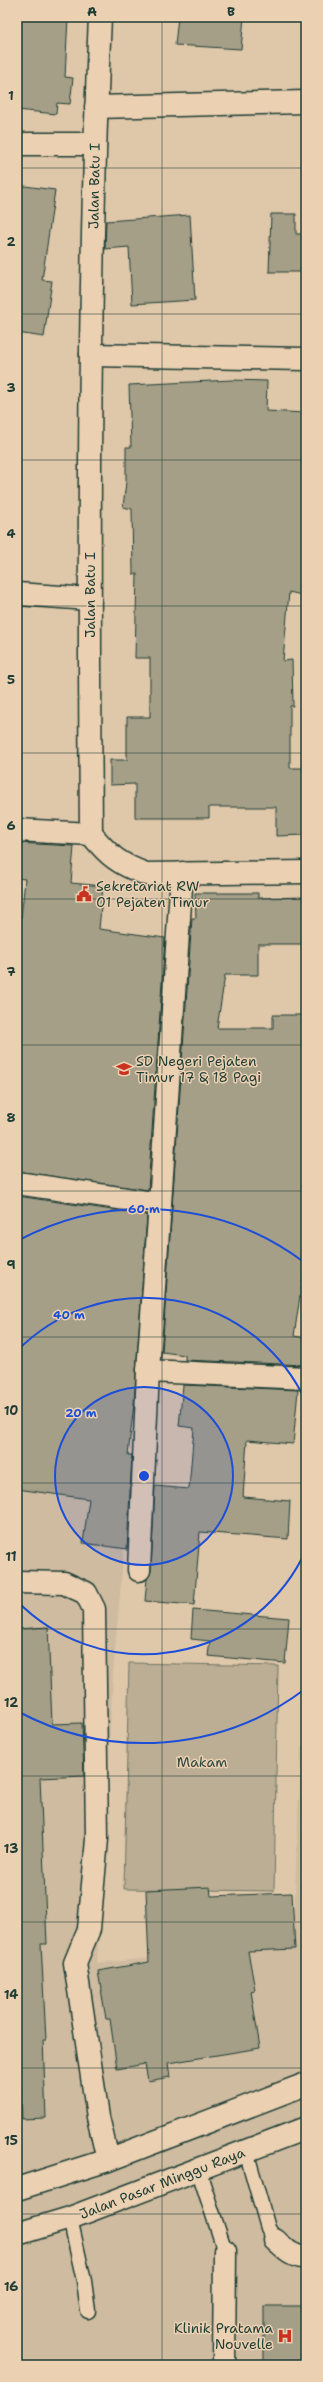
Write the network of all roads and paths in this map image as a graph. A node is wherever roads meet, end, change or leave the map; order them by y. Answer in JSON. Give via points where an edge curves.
{"nodes":[{"id":1,"x":100,"y":17,"type":"edge"},
{"id":2,"x":306,"y":102,"type":"edge"},
{"id":3,"x":96,"y":107,"type":"junction"},
{"id":4,"x":17,"y":144,"type":"edge"},
{"id":5,"x":95,"y":144,"type":"junction"},
{"id":6,"x":91,"y":356,"type":"junction"},
{"id":7,"x":306,"y":359,"type":"edge"},
{"id":8,"x":17,"y":594,"type":"edge"},
{"id":9,"x":90,"y":599,"type":"junction"},
{"id":10,"x":17,"y":830,"type":"edge"},
{"id":11,"x":91,"y":834,"type":"junction"},
{"id":12,"x":306,"y":872,"type":"edge"},
{"id":13,"x":182,"y":873,"type":"junction"},
{"id":14,"x":17,"y":1183,"type":"edge"},
{"id":15,"x":160,"y":1204,"type":"junction"},
{"id":16,"x":148,"y":1371,"type":"junction"},
{"id":17,"x":306,"y":1378,"type":"edge"},
{"id":18,"x":139,"y":1570,"type":"dead end"},
{"id":19,"x":17,"y":1582,"type":"edge"},
{"id":20,"x":306,"y":2084,"type":"edge"},
{"id":21,"x":306,"y":2128,"type":"edge"},
{"id":22,"x":246,"y":2151,"type":"junction"},
{"id":23,"x":108,"y":2160,"type":"junction"},
{"id":24,"x":200,"y":2177,"type":"junction"},
{"id":25,"x":17,"y":2189,"type":"edge"},
{"id":26,"x":73,"y":2227,"type":"junction"},
{"id":27,"x":17,"y":2234,"type":"edge"},
{"id":28,"x":271,"y":2234,"type":"joint"},
{"id":29,"x":223,"y":2244,"type":"joint"},
{"id":30,"x":306,"y":2257,"type":"edge"},
{"id":31,"x":88,"y":2311,"type":"dead end"},
{"id":32,"x":224,"y":2365,"type":"edge"}],
"edges":[{"from":1,"to":3,"type":"street","name":"Jalan Batu I"},
{"from":2,"to":3,"type":"street"},
{"from":3,"to":5,"type":"street","name":"Jalan Batu I"},
{"from":4,"to":5,"type":"street"},
{"from":5,"to":6,"type":"street","name":"Jalan Batu I"},
{"from":6,"to":7,"type":"street"},
{"from":6,"to":9,"type":"street","name":"Jalan Batu I"},
{"from":8,"to":9,"type":"street"},
{"from":9,"to":11,"type":"street","name":"Jalan Batu I"},
{"from":10,"to":11,"type":"street"},
{"from":11,"to":13,"type":"street","via":[[108,855],[125,866],[146,874]]},
{"from":12,"to":13,"type":"street"},
{"from":13,"to":15,"type":"street"},
{"from":14,"to":15,"type":"street"},
{"from":15,"to":16,"type":"street"},
{"from":16,"to":17,"type":"street"},
{"from":16,"to":18,"type":"street"},
{"from":19,"to":23,"type":"street","via":[[64,1583],[86,1593],[94,1609],[97,1839],[89,1929],[75,1963],[98,2117]]},
{"from":20,"to":23,"type":"street"},
{"from":21,"to":22,"type":"street","name":"Jalan Pasar Minggu Raya"},
{"from":22,"to":24,"type":"street","name":"Jalan Pasar Minggu Raya"},
{"from":22,"to":28,"type":"lane"},
{"from":23,"to":25,"type":"street"},
{"from":24,"to":26,"type":"street","name":"Jalan Pasar Minggu Raya"},
{"from":24,"to":29,"type":"lane"},
{"from":26,"to":27,"type":"street","name":"Jalan Pasar Minggu Raya"},
{"from":26,"to":31,"type":"lane"},
{"from":28,"to":30,"type":"street","via":[[289,2253],[299,2258]]},
{"from":29,"to":32,"type":"street"}]}
